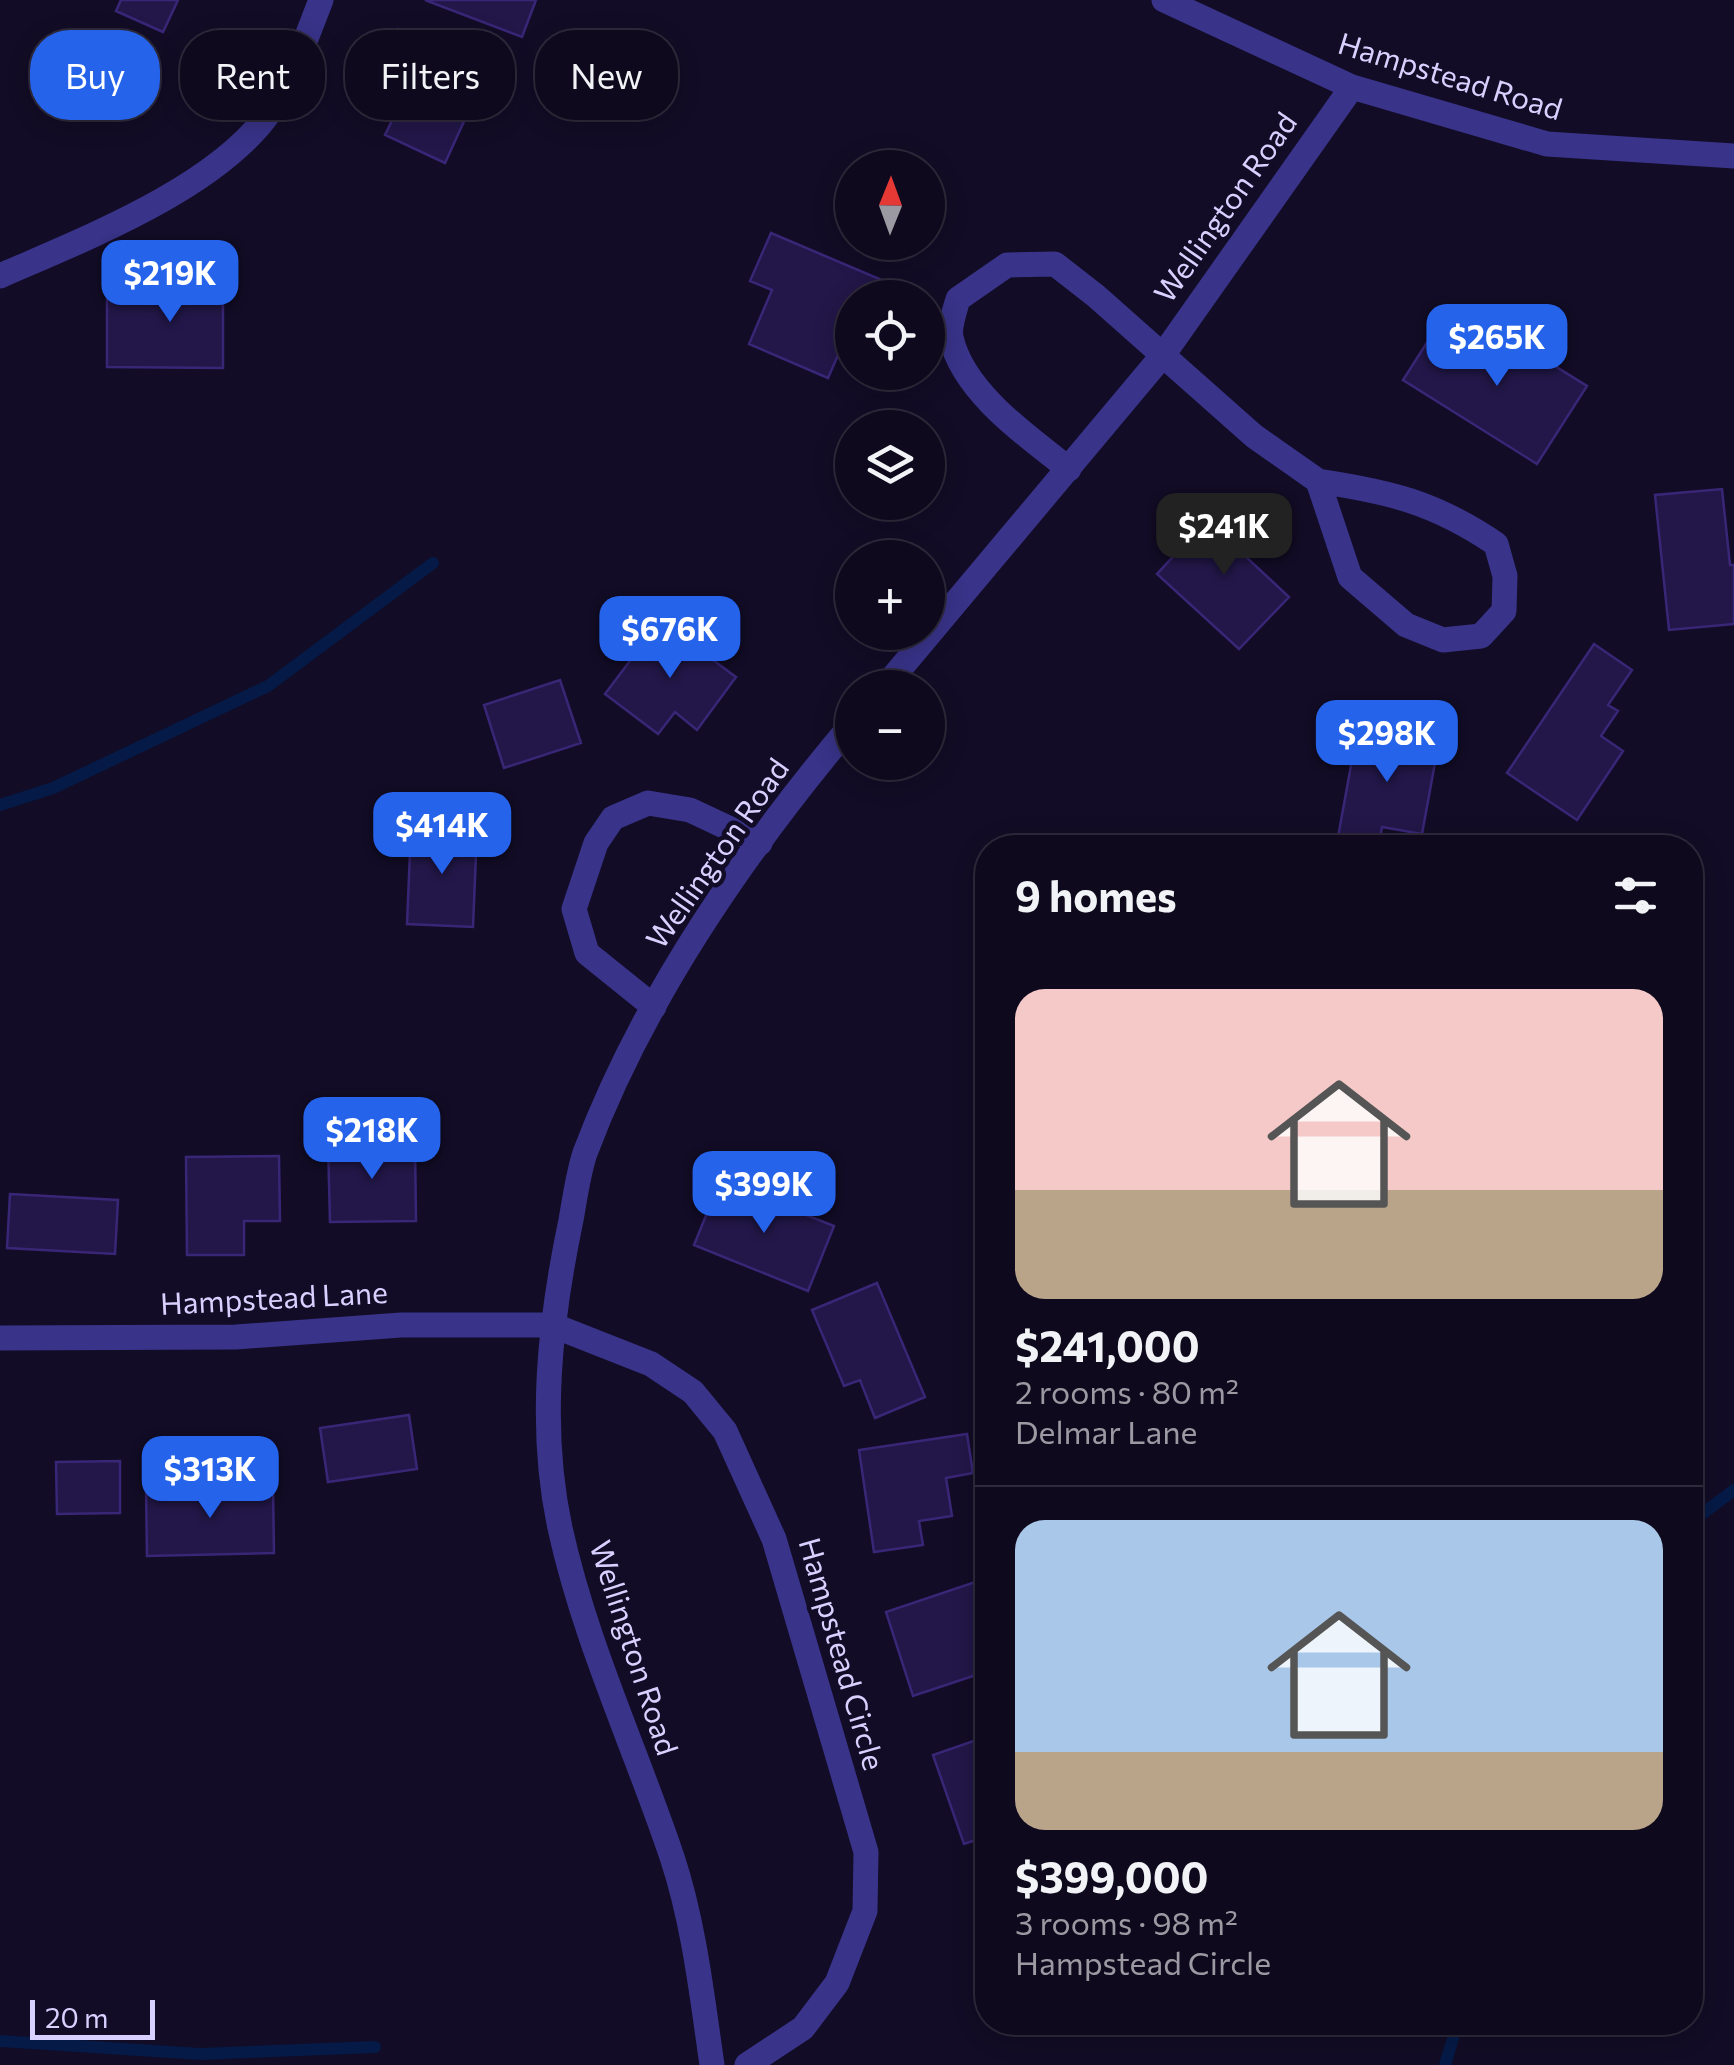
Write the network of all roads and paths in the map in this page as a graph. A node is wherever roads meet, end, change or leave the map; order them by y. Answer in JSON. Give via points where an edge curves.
{"nodes":[{"id":1,"x":321,"y":0,"type":"edge"},
{"id":2,"x":1164,"y":0,"type":"edge"},
{"id":3,"x":1352,"y":88,"type":"junction"},
{"id":4,"x":1734,"y":156,"type":"edge"},
{"id":5,"x":0,"y":276,"type":"edge"},
{"id":6,"x":1163,"y":355,"type":"junction"},
{"id":7,"x":1069,"y":469,"type":"junction"},
{"id":8,"x":1318,"y":481,"type":"junction"},
{"id":9,"x":899,"y":670,"type":"edge"},
{"id":10,"x":835,"y":746,"type":"edge"},
{"id":11,"x":760,"y":843,"type":"junction"},
{"id":12,"x":654,"y":1008,"type":"junction"},
{"id":13,"x":552,"y":1325,"type":"junction"},
{"id":14,"x":0,"y":1338,"type":"edge"},
{"id":15,"x":712,"y":2065,"type":"edge"},
{"id":16,"x":747,"y":2065,"type":"edge"}],
"edges":[{"from":1,"to":5,"type":"street","via":[[271,111],[236,150],[104,230]]},
{"from":2,"to":3,"type":"street","name":"Hampstead Road"},
{"from":3,"to":4,"type":"street","name":"Hampstead Road","via":[[1547,144]]},
{"from":3,"to":6,"type":"street","name":"Wellington Road"},
{"from":6,"to":7,"type":"street","name":"Wellington Road"},
{"from":6,"to":7,"type":"street","via":[[1055,264],[1008,265],[958,299],[950,335],[969,376],[1003,417]]},
{"from":6,"to":8,"type":"street","via":[[1254,436]]},
{"from":7,"to":9,"type":"street","name":"Wellington Road"},
{"from":8,"to":8,"type":"street","via":[[1350,577],[1406,625],[1443,640],[1481,636],[1504,612],[1505,576],[1496,544],[1458,519],[1388,492]]},
{"from":10,"to":11,"type":"street","name":"Wellington Road"},
{"from":11,"to":12,"type":"street","name":"Wellington Road"},
{"from":11,"to":12,"type":"street","via":[[690,810],[648,803],[614,818],[596,843],[574,909],[587,953]]},
{"from":12,"to":13,"type":"street","name":"Wellington Road","via":[[584,1157]]},
{"from":13,"to":14,"type":"street","name":"Hampstead Lane","via":[[401,1325],[236,1338]]},
{"from":13,"to":15,"type":"street","name":"Wellington Road","via":[[548,1421],[559,1524],[585,1625],[673,1860]]},
{"from":13,"to":16,"type":"street","name":"Hampstead Circle","via":[[651,1364],[693,1392],[726,1431],[774,1538],[866,1852],[865,1911],[837,1984],[802,2028]]}]}
